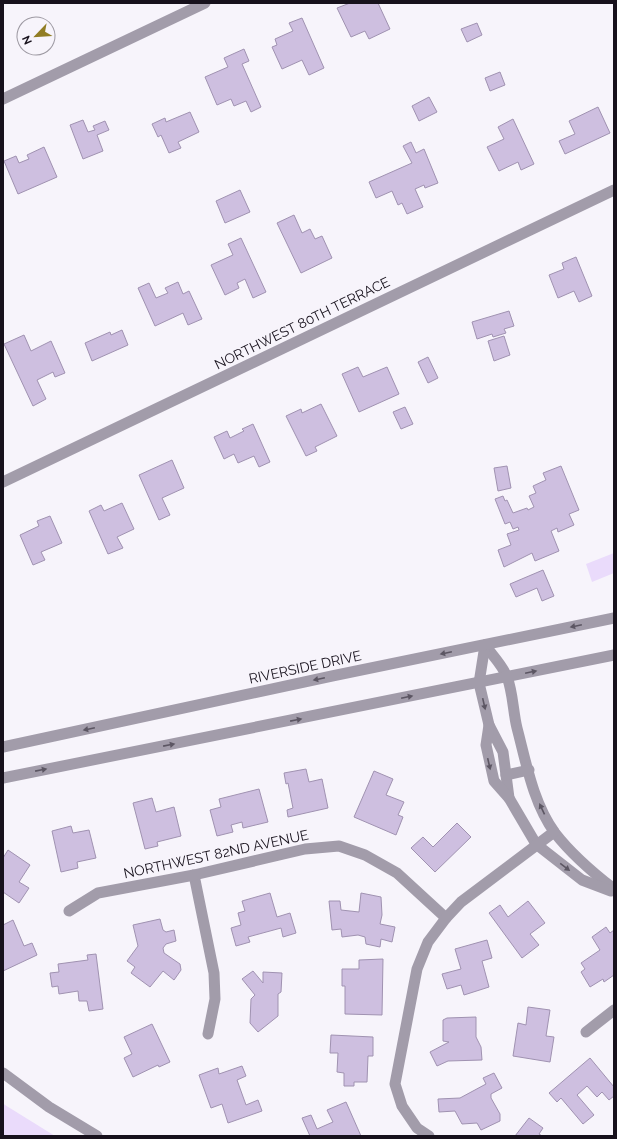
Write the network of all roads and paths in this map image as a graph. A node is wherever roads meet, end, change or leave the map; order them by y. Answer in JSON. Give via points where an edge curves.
{"nodes":[{"id":1,"x":205,"y":3,"type":"edge"},
{"id":2,"x":3,"y":99,"type":"edge"},
{"id":3,"x":614,"y":190,"type":"edge"},
{"id":4,"x":3,"y":482,"type":"edge"},
{"id":5,"x":614,"y":618,"type":"edge"},
{"id":6,"x":485,"y":645,"type":"junction"},
{"id":7,"x":614,"y":655,"type":"edge"},
{"id":8,"x":507,"y":677,"type":"junction"},
{"id":9,"x":479,"y":683,"type":"junction"},
{"id":10,"x":490,"y":726,"type":"junction"},
{"id":11,"x":3,"y":747,"type":"edge"},
{"id":12,"x":529,"y":770,"type":"junction"},
{"id":13,"x":506,"y":775,"type":"junction"},
{"id":14,"x":3,"y":778,"type":"edge"},
{"id":15,"x":509,"y":798,"type":"junction"},
{"id":16,"x":554,"y":832,"type":"junction"},
{"id":17,"x":536,"y":844,"type":"junction"},
{"id":18,"x":194,"y":875,"type":"junction"},
{"id":19,"x":614,"y":889,"type":"edge"},
{"id":20,"x":614,"y":892,"type":"edge"},
{"id":21,"x":69,"y":911,"type":"dead end"},
{"id":22,"x":446,"y":918,"type":"junction"},
{"id":23,"x":614,"y":1010,"type":"edge"},
{"id":24,"x":586,"y":1032,"type":"dead end"},
{"id":25,"x":208,"y":1034,"type":"dead end"},
{"id":26,"x":3,"y":1073,"type":"edge"},
{"id":27,"x":97,"y":1136,"type":"edge"},
{"id":28,"x":429,"y":1136,"type":"edge"}],
"edges":[{"from":1,"to":2,"type":"street"},
{"from":3,"to":4,"type":"street","name":"NORTHWEST 80TH TERRACE"},
{"from":5,"to":6,"type":"street","name":"RIVERSIDE DRIVE","one_way":true},
{"from":6,"to":8,"type":"street"},
{"from":6,"to":9,"type":"street"},
{"from":6,"to":11,"type":"street","name":"RIVERSIDE DRIVE","one_way":true},
{"from":8,"to":7,"type":"street","one_way":true},
{"from":8,"to":9,"type":"street"},
{"from":8,"to":12,"type":"street","via":[[516,725]]},
{"from":9,"to":10,"type":"street","one_way":true},
{"from":14,"to":9,"type":"street","one_way":true},
{"from":10,"to":13,"type":"street","via":[[503,752]]},
{"from":10,"to":15,"type":"street","one_way":true,"via":[[486,745],[489,764],[494,781]]},
{"from":12,"to":13,"type":"street"},
{"from":16,"to":12,"type":"street","one_way":true},
{"from":13,"to":15,"type":"street"},
{"from":15,"to":17,"type":"street"},
{"from":16,"to":17,"type":"street"},
{"from":16,"to":19,"type":"street","via":[[587,868]]},
{"from":17,"to":20,"type":"street","one_way":true,"via":[[582,880]]},
{"from":17,"to":22,"type":"street","via":[[461,902]]},
{"from":18,"to":21,"type":"street","name":"NORTHWEST 82ND AVENUE","via":[[98,893]]},
{"from":18,"to":22,"type":"street","name":"NORTHWEST 82ND AVENUE","via":[[305,849],[339,846],[364,855],[397,874]]},
{"from":18,"to":25,"type":"street","via":[[214,973],[215,999]]},
{"from":22,"to":28,"type":"street","via":[[428,942],[417,969],[395,1084],[402,1106],[417,1128]]},
{"from":23,"to":24,"type":"street"},
{"from":26,"to":27,"type":"street","via":[[49,1107]]}]}
